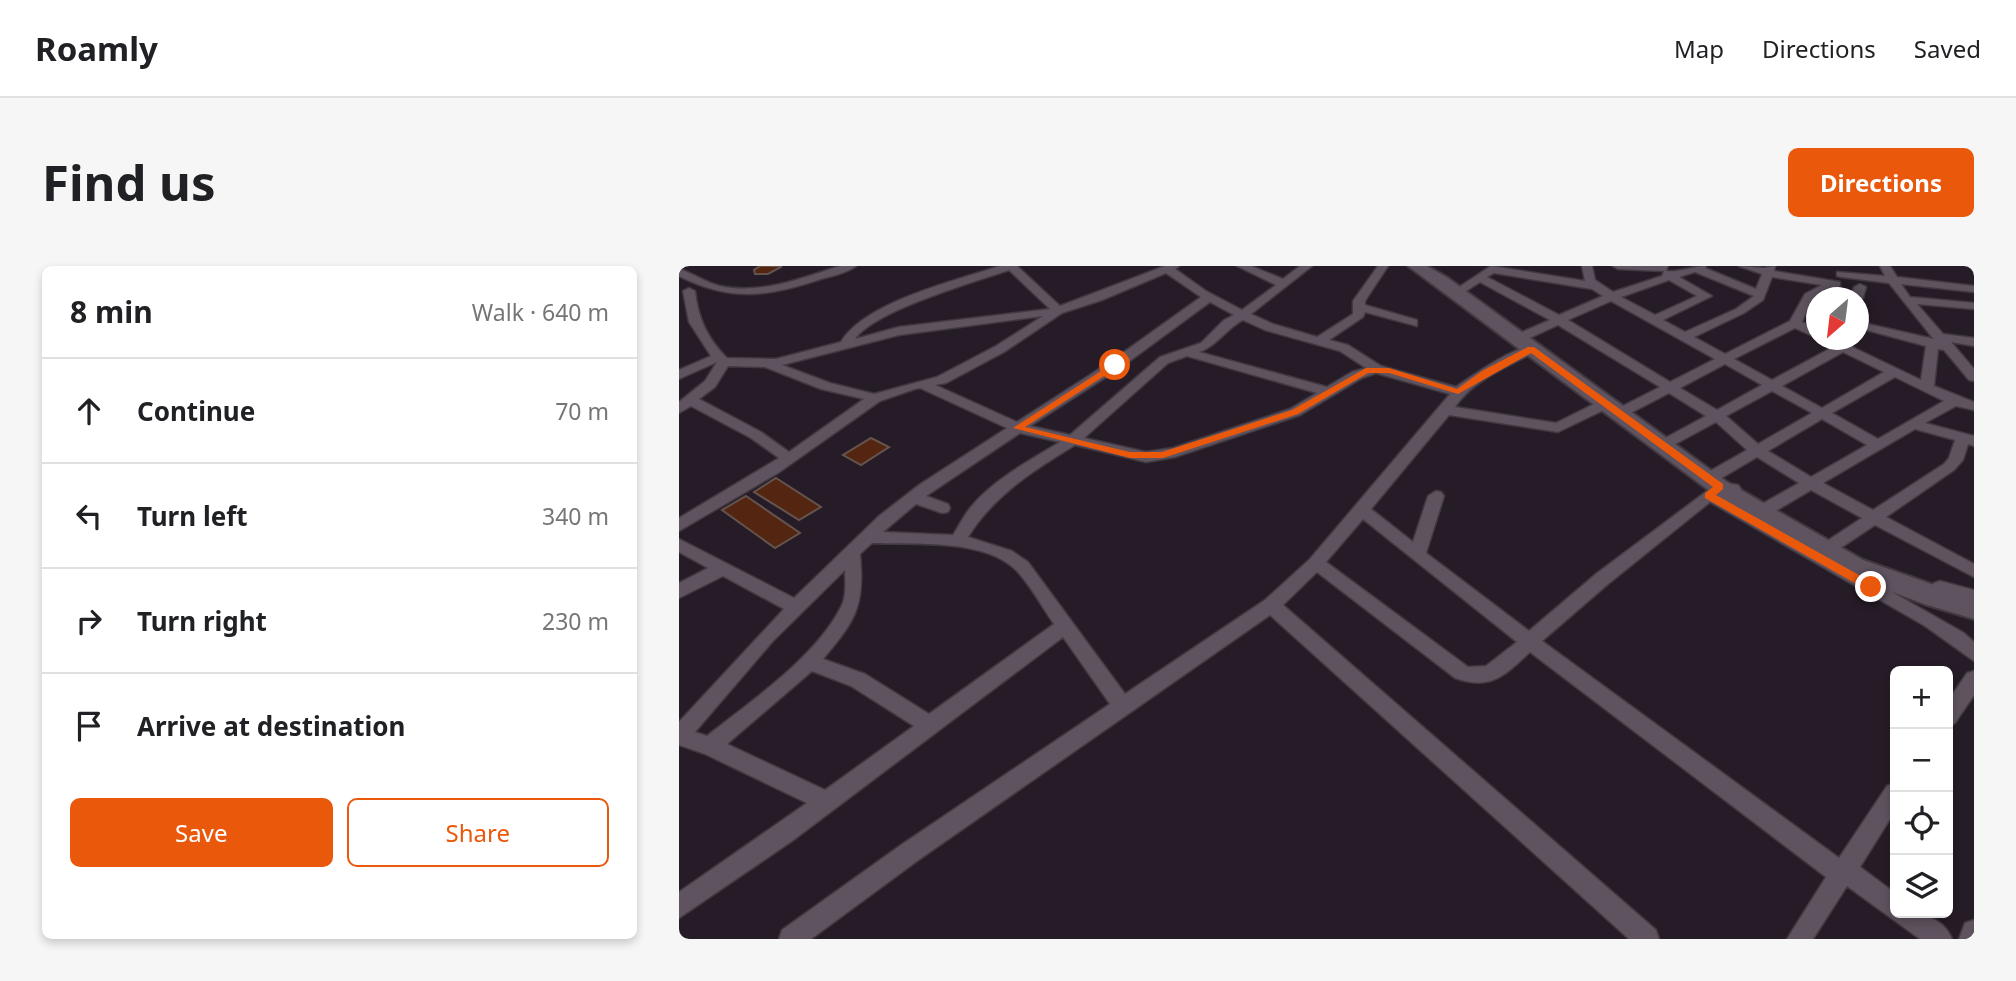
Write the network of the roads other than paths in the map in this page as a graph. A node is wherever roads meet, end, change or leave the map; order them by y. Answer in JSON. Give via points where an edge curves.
{"nodes":[{"id":1,"x":851,"y":266,"type":"edge"},
{"id":2,"x":1011,"y":266,"type":"edge"},
{"id":3,"x":1307,"y":266,"type":"edge"},
{"id":4,"x":1383,"y":266,"type":"edge"},
{"id":5,"x":1587,"y":266,"type":"edge"},
{"id":6,"x":1618,"y":266,"type":"edge"},
{"id":7,"x":1744,"y":266,"type":"edge"},
{"id":8,"x":1885,"y":266,"type":"edge"},
{"id":9,"x":1170,"y":267,"type":"edge"},
{"id":10,"x":1251,"y":267,"type":"edge"},
{"id":11,"x":1698,"y":267,"type":"edge"},
{"id":12,"x":1428,"y":268,"type":"edge"},
{"id":13,"x":1493,"y":268,"type":"edge"},
{"id":14,"x":1665,"y":270,"type":"edge"},
{"id":15,"x":1770,"y":270,"type":"edge"},
{"id":16,"x":679,"y":272,"type":"edge"},
{"id":17,"x":1839,"y":275,"type":"edge"},
{"id":18,"x":1479,"y":277,"type":"junction"},
{"id":19,"x":1894,"y":283,"type":"junction"},
{"id":20,"x":1284,"y":284,"type":"junction"},
{"id":21,"x":708,"y":285,"type":"junction"},
{"id":22,"x":1593,"y":286,"type":"junction"},
{"id":23,"x":1856,"y":287,"type":"edge"},
{"id":24,"x":1864,"y":287,"type":"edge"},
{"id":25,"x":1974,"y":289,"type":"edge"},
{"id":26,"x":684,"y":293,"type":"edge"},
{"id":27,"x":1457,"y":293,"type":"junction"},
{"id":28,"x":1761,"y":295,"type":"junction"},
{"id":29,"x":1612,"y":296,"type":"junction"},
{"id":30,"x":1209,"y":297,"type":"junction"},
{"id":31,"x":1907,"y":300,"type":"junction"},
{"id":32,"x":1974,"y":306,"type":"edge"},
{"id":33,"x":1359,"y":307,"type":"junction"},
{"id":34,"x":1058,"y":311,"type":"junction"},
{"id":35,"x":1243,"y":315,"type":"junction"},
{"id":36,"x":1559,"y":320,"type":"junction"},
{"id":37,"x":1654,"y":320,"type":"junction"},
{"id":38,"x":1413,"y":323,"type":"dead end"},
{"id":39,"x":1795,"y":323,"type":"junction"},
{"id":40,"x":1869,"y":327,"type":"edge"},
{"id":41,"x":1806,"y":328,"type":"edge"},
{"id":42,"x":1684,"y":337,"type":"junction"},
{"id":43,"x":1320,"y":340,"type":"junction"},
{"id":44,"x":1935,"y":340,"type":"junction"},
{"id":45,"x":846,"y":342,"type":"junction"},
{"id":46,"x":1974,"y":342,"type":"edge"},
{"id":47,"x":1524,"y":344,"type":"junction"},
{"id":48,"x":1832,"y":350,"type":"edge"},
{"id":49,"x":1857,"y":350,"type":"edge"},
{"id":50,"x":1185,"y":352,"type":"junction"},
{"id":51,"x":1723,"y":358,"type":"junction"},
{"id":52,"x":721,"y":360,"type":"junction"},
{"id":53,"x":767,"y":364,"type":"junction"},
{"id":54,"x":1376,"y":369,"type":"junction"},
{"id":55,"x":1896,"y":371,"type":"junction"},
{"id":56,"x":679,"y":375,"type":"edge"},
{"id":57,"x":1974,"y":377,"type":"edge"},
{"id":58,"x":921,"y":384,"type":"junction"},
{"id":59,"x":1773,"y":386,"type":"junction"},
{"id":60,"x":1927,"y":386,"type":"junction"},
{"id":61,"x":1669,"y":387,"type":"junction"},
{"id":62,"x":1329,"y":392,"type":"junction"},
{"id":63,"x":1458,"y":392,"type":"junction"},
{"id":64,"x":875,"y":398,"type":"junction"},
{"id":65,"x":691,"y":400,"type":"junction"},
{"id":66,"x":1954,"y":401,"type":"junction"},
{"id":67,"x":1974,"y":406,"type":"edge"},
{"id":68,"x":679,"y":409,"type":"edge"},
{"id":69,"x":1611,"y":409,"type":"junction"},
{"id":70,"x":1446,"y":410,"type":"junction"},
{"id":71,"x":1821,"y":413,"type":"junction"},
{"id":72,"x":1717,"y":416,"type":"junction"},
{"id":73,"x":1915,"y":425,"type":"junction"},
{"id":74,"x":1018,"y":428,"type":"junction"},
{"id":75,"x":1968,"y":440,"type":"edge"},
{"id":76,"x":1072,"y":442,"type":"junction"},
{"id":77,"x":1879,"y":445,"type":"junction"},
{"id":78,"x":1661,"y":446,"type":"junction"},
{"id":79,"x":1756,"y":450,"type":"junction"},
{"id":80,"x":790,"y":458,"type":"junction"},
{"id":81,"x":1812,"y":484,"type":"junction"},
{"id":82,"x":1719,"y":490,"type":"junction"},
{"id":83,"x":1436,"y":496,"type":"dead end"},
{"id":84,"x":914,"y":497,"type":"junction"},
{"id":85,"x":942,"y":508,"type":"dead end"},
{"id":86,"x":1768,"y":508,"type":"junction"},
{"id":87,"x":1361,"y":509,"type":"junction"},
{"id":88,"x":1874,"y":517,"type":"junction"},
{"id":89,"x":679,"y":525,"type":"edge"},
{"id":90,"x":867,"y":537,"type":"junction"},
{"id":91,"x":957,"y":542,"type":"junction"},
{"id":92,"x":679,"y":545,"type":"edge"},
{"id":93,"x":1833,"y":545,"type":"junction"},
{"id":94,"x":852,"y":551,"type":"junction"},
{"id":95,"x":1417,"y":555,"type":"junction"},
{"id":96,"x":1316,"y":564,"type":"junction"},
{"id":97,"x":723,"y":568,"type":"junction"},
{"id":98,"x":1973,"y":571,"type":"edge"},
{"id":99,"x":1871,"y":587,"type":"junction"},
{"id":100,"x":679,"y":591,"type":"edge"},
{"id":101,"x":1974,"y":597,"type":"edge"},
{"id":102,"x":1271,"y":605,"type":"junction"},
{"id":103,"x":796,"y":607,"type":"junction"},
{"id":104,"x":1974,"y":609,"type":"edge"},
{"id":105,"x":1974,"y":616,"type":"edge"},
{"id":106,"x":1065,"y":626,"type":"junction"},
{"id":107,"x":1529,"y":643,"type":"junction"},
{"id":108,"x":1974,"y":653,"type":"edge"},
{"id":109,"x":810,"y":662,"type":"junction"},
{"id":110,"x":1972,"y":687,"type":"edge"},
{"id":111,"x":1124,"y":708,"type":"junction"},
{"id":112,"x":1953,"y":711,"type":"edge"},
{"id":113,"x":931,"y":726,"type":"junction"},
{"id":114,"x":710,"y":746,"type":"junction"},
{"id":115,"x":1890,"y":801,"type":"edge"},
{"id":116,"x":828,"y":802,"type":"junction"},
{"id":117,"x":1844,"y":873,"type":"junction"},
{"id":118,"x":1890,"y":904,"type":"edge"},
{"id":119,"x":679,"y":906,"type":"edge"},
{"id":120,"x":1911,"y":918,"type":"edge"},
{"id":121,"x":1974,"y":932,"type":"edge"},
{"id":122,"x":791,"y":939,"type":"edge"},
{"id":123,"x":1647,"y":939,"type":"edge"},
{"id":124,"x":1799,"y":939,"type":"edge"},
{"id":125,"x":1940,"y":939,"type":"edge"},
{"id":126,"x":1971,"y":939,"type":"edge"}],
"edges":[{"from":1,"to":21,"type":"street","via":[[765,289],[732,291]]},
{"from":2,"to":34,"type":"street"},
{"from":2,"to":45,"type":"street","via":[[880,315],[854,331]]},
{"from":3,"to":20,"type":"street"},
{"from":4,"to":33,"type":"street"},
{"from":5,"to":22,"type":"street"},
{"from":6,"to":14,"type":"street"},
{"from":7,"to":15,"type":"street"},
{"from":8,"to":19,"type":"street"},
{"from":9,"to":30,"type":"street"},
{"from":9,"to":34,"type":"street"},
{"from":10,"to":20,"type":"street"},
{"from":11,"to":14,"type":"street"},
{"from":11,"to":28,"type":"street"},
{"from":12,"to":27,"type":"street"},
{"from":13,"to":18,"type":"street"},
{"from":13,"to":22,"type":"street"},
{"from":14,"to":29,"type":"street"},
{"from":14,"to":37,"type":"street","via":[[1706,296]]},
{"from":15,"to":17,"type":"street"},
{"from":15,"to":28,"type":"street"},
{"from":16,"to":21,"type":"street"},
{"from":17,"to":19,"type":"street"},
{"from":17,"to":23,"type":"street"},
{"from":17,"to":39,"type":"street","via":[[1807,296]]},
{"from":18,"to":27,"type":"street"},
{"from":18,"to":36,"type":"street"},
{"from":19,"to":24,"type":"street"},
{"from":19,"to":25,"type":"street"},
{"from":19,"to":31,"type":"street"},
{"from":20,"to":35,"type":"street"},
{"from":21,"to":26,"type":"street"},
{"from":22,"to":29,"type":"street"},
{"from":26,"to":52,"type":"street","via":[[693,322]]},
{"from":27,"to":47,"type":"street"},
{"from":28,"to":42,"type":"street","via":[[1740,311]]},
{"from":29,"to":36,"type":"street"},
{"from":29,"to":37,"type":"street"},
{"from":30,"to":35,"type":"street"},
{"from":30,"to":74,"type":"street"},
{"from":31,"to":32,"type":"street"},
{"from":31,"to":44,"type":"street"},
{"from":33,"to":38,"type":"street"},
{"from":33,"to":43,"type":"street","via":[[1359,314]]},
{"from":34,"to":45,"type":"street","via":[[945,323]]},
{"from":34,"to":58,"type":"street","via":[[977,362],[941,380]]},
{"from":35,"to":43,"type":"street"},
{"from":35,"to":50,"type":"street","via":[[1200,349]]},
{"from":36,"to":47,"type":"street"},
{"from":36,"to":61,"type":"street"},
{"from":37,"to":42,"type":"street"},
{"from":39,"to":41,"type":"street"},
{"from":39,"to":51,"type":"street"},
{"from":40,"to":44,"type":"street"},
{"from":42,"to":51,"type":"street"},
{"from":43,"to":54,"type":"street","via":[[1344,348]]},
{"from":44,"to":46,"type":"street"},
{"from":44,"to":57,"type":"street","via":[[1948,347]]},
{"from":44,"to":60,"type":"street"},
{"from":45,"to":53,"type":"street"},
{"from":47,"to":63,"type":"street"},
{"from":47,"to":69,"type":"street"},
{"from":48,"to":59,"type":"street"},
{"from":49,"to":55,"type":"street"},
{"from":50,"to":62,"type":"street"},
{"from":50,"to":76,"type":"street","via":[[1156,366]]},
{"from":51,"to":59,"type":"street"},
{"from":51,"to":61,"type":"street"},
{"from":52,"to":53,"type":"street"},
{"from":52,"to":56,"type":"street"},
{"from":52,"to":65,"type":"street","via":[[710,384]]},
{"from":53,"to":64,"type":"street"},
{"from":54,"to":62,"type":"street"},
{"from":54,"to":63,"type":"street"},
{"from":55,"to":60,"type":"street"},
{"from":55,"to":71,"type":"street"},
{"from":58,"to":64,"type":"street"},
{"from":58,"to":74,"type":"street"},
{"from":59,"to":71,"type":"street"},
{"from":59,"to":72,"type":"street"},
{"from":60,"to":66,"type":"street"},
{"from":61,"to":69,"type":"street"},
{"from":61,"to":72,"type":"street"},
{"from":62,"to":76,"type":"street","via":[[1285,416],[1163,455],[1130,455]]},
{"from":63,"to":70,"type":"street"},
{"from":64,"to":80,"type":"street"},
{"from":65,"to":68,"type":"street"},
{"from":65,"to":80,"type":"street"},
{"from":66,"to":67,"type":"street"},
{"from":66,"to":73,"type":"street"},
{"from":69,"to":70,"type":"street","via":[[1558,428]]},
{"from":69,"to":78,"type":"street"},
{"from":70,"to":87,"type":"street"},
{"from":71,"to":77,"type":"street"},
{"from":71,"to":79,"type":"street"},
{"from":72,"to":78,"type":"street"},
{"from":72,"to":79,"type":"street"},
{"from":73,"to":75,"type":"street"},
{"from":73,"to":77,"type":"street"},
{"from":74,"to":76,"type":"street"},
{"from":74,"to":84,"type":"street"},
{"from":75,"to":88,"type":"street","via":[[1949,467]]},
{"from":76,"to":91,"type":"street","via":[[991,496]]},
{"from":77,"to":81,"type":"street"},
{"from":78,"to":82,"type":"street"},
{"from":79,"to":81,"type":"street"},
{"from":79,"to":82,"type":"street"},
{"from":80,"to":89,"type":"street"},
{"from":81,"to":86,"type":"street"},
{"from":81,"to":88,"type":"street"},
{"from":82,"to":86,"type":"street","via":[[1735,490]]},
{"from":82,"to":99,"type":"street"},
{"from":82,"to":104,"type":"street","via":[[1854,567]]},
{"from":82,"to":107,"type":"street","via":[[1602,579]]},
{"from":83,"to":95,"type":"street"},
{"from":84,"to":85,"type":"street"},
{"from":84,"to":90,"type":"street"},
{"from":86,"to":93,"type":"street"},
{"from":87,"to":95,"type":"street"},
{"from":87,"to":96,"type":"street"},
{"from":88,"to":93,"type":"street"},
{"from":88,"to":98,"type":"street"},
{"from":90,"to":91,"type":"street"},
{"from":90,"to":94,"type":"street"},
{"from":91,"to":106,"type":"street","via":[[1009,555]]},
{"from":92,"to":97,"type":"street"},
{"from":93,"to":101,"type":"street","via":[[1874,568]]},
{"from":94,"to":103,"type":"street"},
{"from":94,"to":109,"type":"street","via":[[850,608]]},
{"from":95,"to":107,"type":"street"},
{"from":96,"to":102,"type":"street"},
{"from":96,"to":107,"type":"street","via":[[1467,675],[1486,676]]},
{"from":97,"to":100,"type":"street"},
{"from":97,"to":103,"type":"street"},
{"from":99,"to":105,"type":"street"},
{"from":99,"to":108,"type":"street","via":[[1958,638]]},
{"from":102,"to":111,"type":"street"},
{"from":102,"to":123,"type":"street"},
{"from":103,"to":114,"type":"street","via":[[679,736]]},
{"from":106,"to":111,"type":"street"},
{"from":106,"to":113,"type":"street"},
{"from":107,"to":117,"type":"street"},
{"from":109,"to":113,"type":"street","via":[[842,671]]},
{"from":109,"to":114,"type":"street"},
{"from":110,"to":112,"type":"street"},
{"from":111,"to":122,"type":"street"},
{"from":113,"to":116,"type":"street"},
{"from":114,"to":116,"type":"street"},
{"from":115,"to":117,"type":"street"},
{"from":116,"to":119,"type":"street"},
{"from":117,"to":118,"type":"street"},
{"from":117,"to":124,"type":"street"},
{"from":120,"to":125,"type":"street"},
{"from":121,"to":126,"type":"street"}]}
